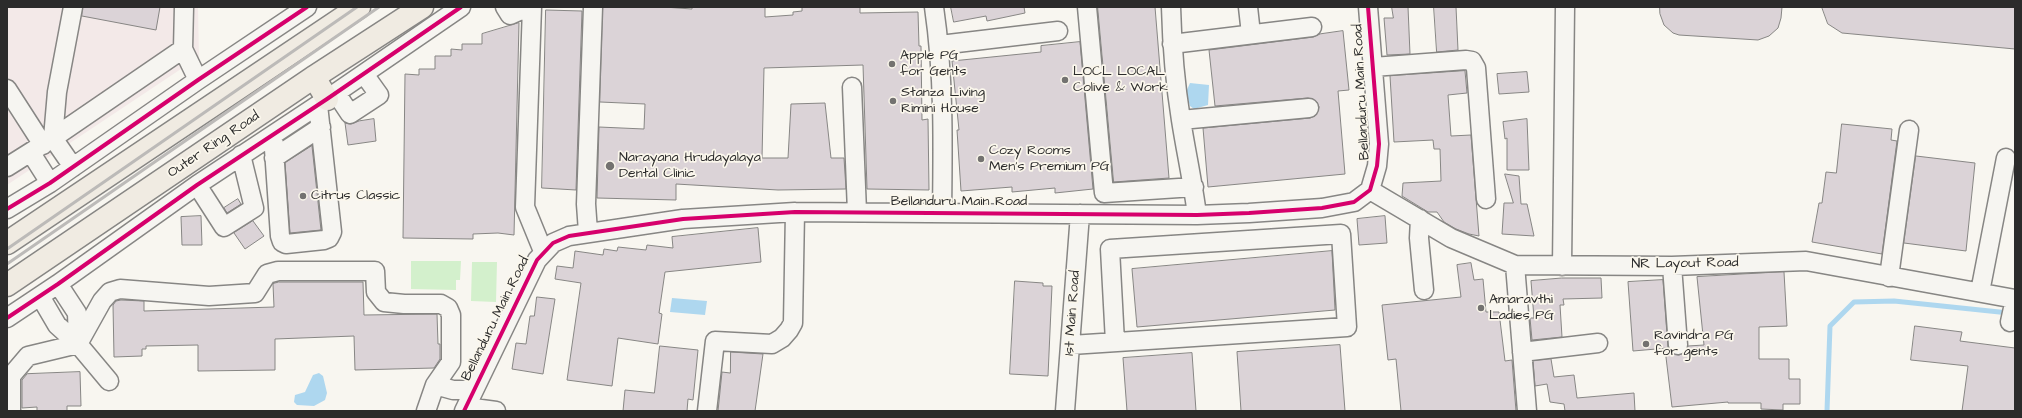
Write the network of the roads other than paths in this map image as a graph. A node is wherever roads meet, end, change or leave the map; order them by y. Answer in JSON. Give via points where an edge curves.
{"nodes":[{"id":1,"x":73,"y":7,"type":"edge"},
{"id":2,"x":184,"y":7,"type":"edge"},
{"id":3,"x":307,"y":7,"type":"edge"},
{"id":4,"x":359,"y":7,"type":"edge"},
{"id":5,"x":422,"y":7,"type":"edge"},
{"id":6,"x":461,"y":7,"type":"edge"},
{"id":7,"x":505,"y":7,"type":"edge"},
{"id":8,"x":528,"y":7,"type":"edge"},
{"id":9,"x":532,"y":7,"type":"edge"},
{"id":10,"x":593,"y":7,"type":"edge"},
{"id":11,"x":934,"y":7,"type":"edge"},
{"id":12,"x":1087,"y":7,"type":"edge"},
{"id":13,"x":1171,"y":7,"type":"edge"},
{"id":14,"x":1248,"y":7,"type":"edge"},
{"id":15,"x":1368,"y":7,"type":"edge"},
{"id":16,"x":1565,"y":7,"type":"edge"},
{"id":17,"x":1312,"y":27,"type":"dead end"},
{"id":18,"x":1058,"y":31,"type":"dead end"},
{"id":19,"x":1251,"y":34,"type":"junction"},
{"id":20,"x":1172,"y":44,"type":"junction"},
{"id":21,"x":940,"y":45,"type":"junction"},
{"id":22,"x":183,"y":49,"type":"junction"},
{"id":23,"x":1373,"y":68,"type":"junction"},
{"id":24,"x":364,"y":74,"type":"junction"},
{"id":25,"x":314,"y":77,"type":"junction"},
{"id":26,"x":198,"y":80,"type":"junction"},
{"id":27,"x":852,"y":87,"type":"dead end"},
{"id":28,"x":7,"y":90,"type":"edge"},
{"id":29,"x":327,"y":99,"type":"junction"},
{"id":30,"x":1309,"y":108,"type":"dead end"},
{"id":31,"x":1181,"y":120,"type":"junction"},
{"id":32,"x":320,"y":127,"type":"junction"},
{"id":33,"x":1909,"y":130,"type":"dead end"},
{"id":34,"x":272,"y":135,"type":"junction"},
{"id":35,"x":42,"y":145,"type":"junction"},
{"id":36,"x":241,"y":155,"type":"junction"},
{"id":37,"x":274,"y":158,"type":"junction"},
{"id":38,"x":2006,"y":158,"type":"dead end"},
{"id":39,"x":7,"y":167,"type":"edge"},
{"id":40,"x":73,"y":167,"type":"junction"},
{"id":41,"x":50,"y":183,"type":"junction"},
{"id":42,"x":197,"y":185,"type":"junction"},
{"id":43,"x":1194,"y":187,"type":"junction"},
{"id":44,"x":1370,"y":190,"type":"junction"},
{"id":45,"x":1486,"y":199,"type":"dead end"},
{"id":46,"x":7,"y":209,"type":"edge"},
{"id":47,"x":795,"y":212,"type":"junction"},
{"id":48,"x":857,"y":212,"type":"junction"},
{"id":49,"x":942,"y":212,"type":"junction"},
{"id":50,"x":1248,"y":213,"type":"junction"},
{"id":51,"x":1080,"y":214,"type":"junction"},
{"id":52,"x":1196,"y":215,"type":"junction"},
{"id":53,"x":1420,"y":219,"type":"junction"},
{"id":54,"x":588,"y":232,"type":"junction"},
{"id":55,"x":1251,"y":240,"type":"junction"},
{"id":56,"x":7,"y":243,"type":"edge"},
{"id":57,"x":543,"y":251,"type":"junction"},
{"id":58,"x":1515,"y":265,"type":"junction"},
{"id":59,"x":1562,"y":266,"type":"junction"},
{"id":60,"x":1672,"y":266,"type":"junction"},
{"id":61,"x":1890,"y":277,"type":"junction"},
{"id":62,"x":58,"y":284,"type":"junction"},
{"id":63,"x":7,"y":286,"type":"edge"},
{"id":64,"x":1424,"y":290,"type":"dead end"},
{"id":65,"x":1980,"y":292,"type":"junction"},
{"id":66,"x":40,"y":296,"type":"junction"},
{"id":67,"x":2013,"y":307,"type":"edge"},
{"id":68,"x":7,"y":318,"type":"edge"},
{"id":69,"x":1116,"y":342,"type":"junction"},
{"id":70,"x":1598,"y":343,"type":"dead end"},
{"id":71,"x":78,"y":344,"type":"junction"},
{"id":72,"x":1071,"y":345,"type":"junction"},
{"id":73,"x":1678,"y":345,"type":"dead end"},
{"id":74,"x":1522,"y":352,"type":"junction"},
{"id":75,"x":109,"y":381,"type":"dead end"},
{"id":76,"x":435,"y":385,"type":"junction"},
{"id":77,"x":473,"y":390,"type":"junction"},
{"id":78,"x":465,"y":409,"type":"edge"},
{"id":79,"x":12,"y":411,"type":"edge"},
{"id":80,"x":426,"y":411,"type":"edge"},
{"id":81,"x":496,"y":411,"type":"edge"},
{"id":82,"x":706,"y":411,"type":"edge"},
{"id":83,"x":1065,"y":411,"type":"edge"},
{"id":84,"x":1527,"y":411,"type":"edge"}],
"edges":[{"from":1,"to":35,"type":"street","via":[[57,92]]},
{"from":2,"to":22,"type":"street"},
{"from":3,"to":26,"type":"street"},
{"from":4,"to":56,"type":"highway"},
{"from":5,"to":25,"type":"highway","name":"Outer Ring Road"},
{"from":6,"to":24,"type":"street"},
{"from":7,"to":8,"type":"street","via":[[510,15]]},
{"from":9,"to":57,"type":"street","via":[[525,207]]},
{"from":10,"to":54,"type":"street","via":[[586,204]]},
{"from":11,"to":21,"type":"street"},
{"from":12,"to":43,"type":"street","via":[[1104,193]]},
{"from":13,"to":20,"type":"street"},
{"from":14,"to":19,"type":"street"},
{"from":15,"to":23,"type":"street","name":"Bellanduru Main Road"},
{"from":16,"to":59,"type":"street"},
{"from":17,"to":19,"type":"street"},
{"from":18,"to":21,"type":"street"},
{"from":19,"to":20,"type":"street"},
{"from":20,"to":31,"type":"street"},
{"from":21,"to":49,"type":"street"},
{"from":22,"to":26,"type":"street"},
{"from":22,"to":35,"type":"street"},
{"from":23,"to":44,"type":"street","name":"Bellanduru Main Road","via":[[1379,144],[1377,166]]},
{"from":23,"to":45,"type":"street","via":[[1472,61],[1476,68]]},
{"from":24,"to":29,"type":"street"},
{"from":24,"to":29,"type":"street","via":[[379,95],[350,114]]},
{"from":25,"to":29,"type":"highway"},
{"from":25,"to":63,"type":"highway","name":"Outer Ring Road"},
{"from":26,"to":40,"type":"street"},
{"from":27,"to":48,"type":"street"},
{"from":28,"to":35,"type":"street"},
{"from":29,"to":32,"type":"street"},
{"from":29,"to":34,"type":"street"},
{"from":30,"to":31,"type":"street"},
{"from":31,"to":43,"type":"street"},
{"from":32,"to":37,"type":"street"},
{"from":32,"to":37,"type":"street","via":[[332,232],[329,238],[286,244],[282,242]]},
{"from":33,"to":61,"type":"street"},
{"from":34,"to":36,"type":"street"},
{"from":34,"to":37,"type":"street"},
{"from":35,"to":39,"type":"street"},
{"from":35,"to":40,"type":"street"},
{"from":35,"to":41,"type":"street"},
{"from":36,"to":42,"type":"street"},
{"from":36,"to":42,"type":"street","via":[[254,208],[224,227]]},
{"from":38,"to":65,"type":"street"},
{"from":40,"to":41,"type":"street"},
{"from":41,"to":46,"type":"street"},
{"from":42,"to":62,"type":"street"},
{"from":43,"to":52,"type":"street"},
{"from":44,"to":50,"type":"street","name":"Bellanduru Main Road","via":[[1354,202],[1322,208]]},
{"from":44,"to":53,"type":"street","name":"NR Layout Road"},
{"from":47,"to":48,"type":"street","name":"Bellanduru Main Road"},
{"from":47,"to":54,"type":"street","name":"Bellanduru Main Road","via":[[683,219]]},
{"from":47,"to":82,"type":"street","via":[[793,323],[782,338],[772,344],[715,342]]},
{"from":48,"to":49,"type":"street","name":"Bellanduru Main Road"},
{"from":49,"to":51,"type":"street","name":"Bellanduru Main Road"},
{"from":50,"to":52,"type":"street","name":"Bellanduru Main Road"},
{"from":50,"to":55,"type":"street"},
{"from":51,"to":52,"type":"street","name":"Bellanduru Main Road"},
{"from":51,"to":72,"type":"street","name":"1st Main Road"},
{"from":53,"to":58,"type":"street","name":"NR Layout Road","via":[[1451,238]]},
{"from":53,"to":64,"type":"street","via":[[1419,238]]},
{"from":54,"to":57,"type":"street","name":"Bellanduru Main Road","via":[[569,236]]},
{"from":55,"to":69,"type":"street","via":[[1110,250]]},
{"from":55,"to":69,"type":"street","via":[[1341,234],[1347,327]]},
{"from":57,"to":77,"type":"street","name":"Bellanduru Main Road"},
{"from":58,"to":59,"type":"street","name":"NR Layout Road"},
{"from":58,"to":74,"type":"street"},
{"from":59,"to":60,"type":"street","name":"NR Layout Road"},
{"from":60,"to":61,"type":"street","name":"NR Layout Road","via":[[1806,261]]},
{"from":60,"to":73,"type":"street"},
{"from":61,"to":65,"type":"street","name":"NR Layout Road"},
{"from":62,"to":66,"type":"street"},
{"from":62,"to":71,"type":"street","via":[[77,313]]},
{"from":65,"to":67,"type":"street","name":"NR Layout Road"},
{"from":66,"to":68,"type":"street"},
{"from":66,"to":71,"type":"street","via":[[57,325]]},
{"from":69,"to":72,"type":"street"},
{"from":70,"to":74,"type":"street"},
{"from":71,"to":75,"type":"street"},
{"from":71,"to":76,"type":"street","via":[[102,301],[110,292],[120,289],[209,296],[255,293],[267,274],[278,271],[375,271],[376,292],[384,302],[441,304],[448,308],[451,315],[450,362]]},
{"from":71,"to":79,"type":"street","via":[[28,356],[11,376]]},
{"from":72,"to":83,"type":"street","name":"1st Main Road"},
{"from":74,"to":84,"type":"street"},
{"from":76,"to":77,"type":"street","via":[[453,390]]},
{"from":76,"to":80,"type":"street"},
{"from":77,"to":78,"type":"street","name":"Bellanduru Main Road"},
{"from":78,"to":81,"type":"street"}]}
